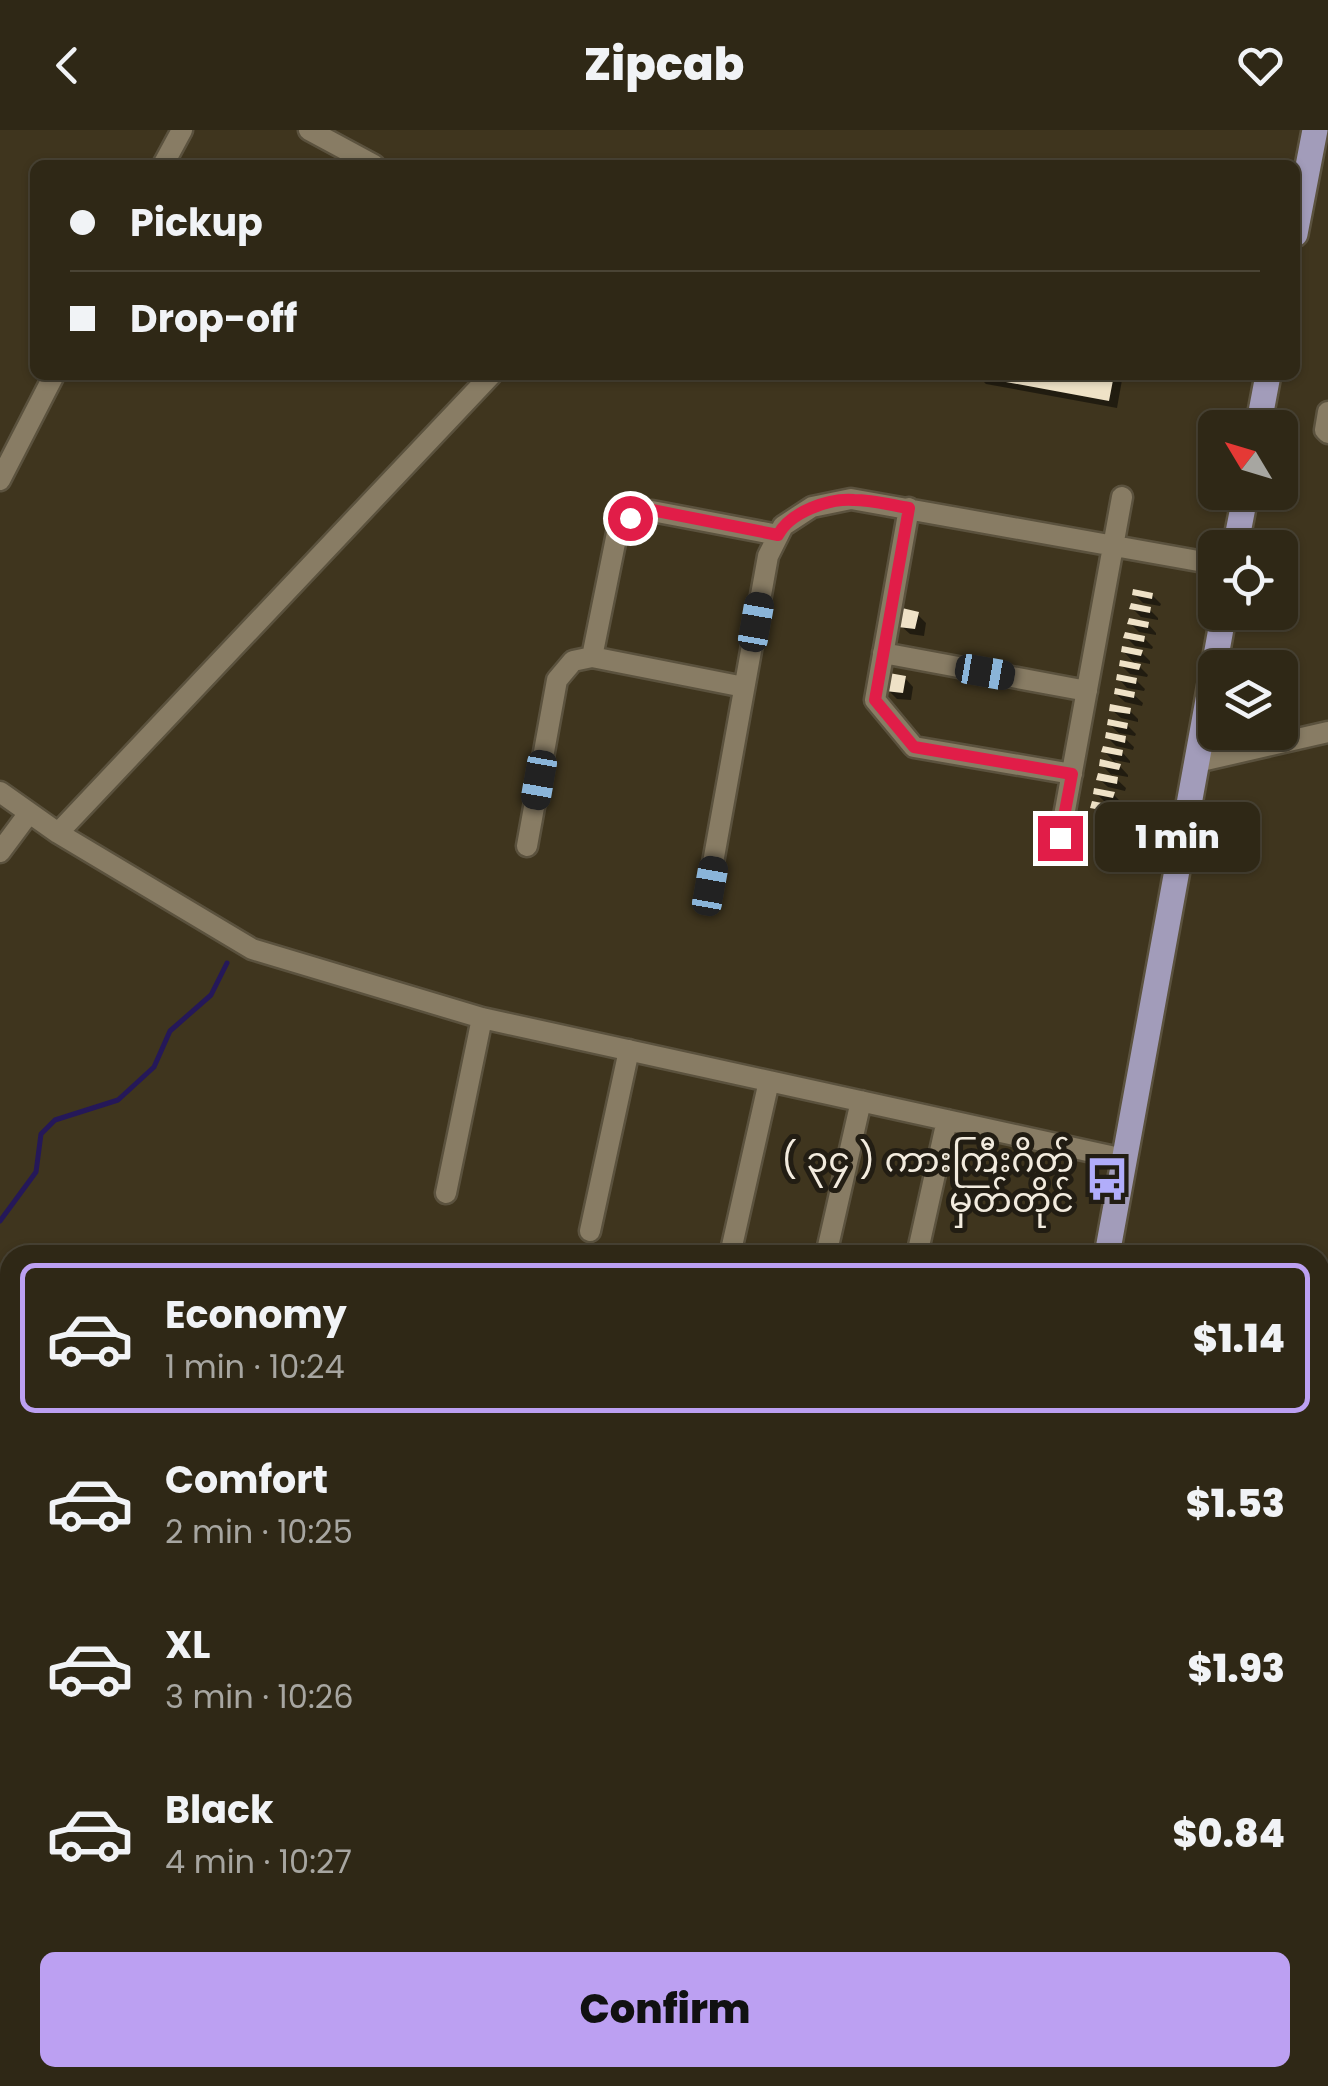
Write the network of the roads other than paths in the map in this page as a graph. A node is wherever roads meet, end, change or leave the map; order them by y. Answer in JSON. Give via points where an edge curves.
{"nodes":[{"id":1,"x":182,"y":130,"type":"edge"},
{"id":2,"x":309,"y":130,"type":"edge"},
{"id":3,"x":1319,"y":133,"type":"edge"},
{"id":4,"x":166,"y":160,"type":"edge"},
{"id":5,"x":365,"y":160,"type":"edge"},
{"id":6,"x":1300,"y":211,"type":"edge"},
{"id":7,"x":51,"y":380,"type":"edge"},
{"id":8,"x":486,"y":380,"type":"edge"},
{"id":9,"x":1267,"y":380,"type":"edge"},
{"id":10,"x":1261,"y":410,"type":"edge"},
{"id":11,"x":1328,"y":412,"type":"edge"},
{"id":12,"x":1328,"y":433,"type":"edge"},
{"id":13,"x":0,"y":480,"type":"edge"},
{"id":14,"x":1122,"y":497,"type":"dead end"},
{"id":15,"x":909,"y":508,"type":"junction"},
{"id":16,"x":778,"y":535,"type":"junction"},
{"id":17,"x":1114,"y":545,"type":"junction"},
{"id":18,"x":1198,"y":561,"type":"edge"},
{"id":19,"x":1221,"y":630,"type":"edge"},
{"id":20,"x":883,"y":653,"type":"junction"},
{"id":21,"x":592,"y":657,"type":"junction"},
{"id":22,"x":744,"y":687,"type":"junction"},
{"id":23,"x":1087,"y":690,"type":"junction"},
{"id":24,"x":1328,"y":732,"type":"edge"},
{"id":25,"x":1198,"y":762,"type":"junction"},
{"id":26,"x":1072,"y":774,"type":"junction"},
{"id":27,"x":0,"y":792,"type":"edge"},
{"id":28,"x":29,"y":813,"type":"junction"},
{"id":29,"x":58,"y":834,"type":"junction"},
{"id":30,"x":1060,"y":838,"type":"dead end"},
{"id":31,"x":527,"y":846,"type":"dead end"},
{"id":32,"x":0,"y":852,"type":"edge"},
{"id":33,"x":710,"y":886,"type":"dead end"},
{"id":34,"x":482,"y":1018,"type":"junction"},
{"id":35,"x":629,"y":1050,"type":"junction"},
{"id":36,"x":770,"y":1081,"type":"junction"},
{"id":37,"x":861,"y":1101,"type":"junction"},
{"id":38,"x":947,"y":1120,"type":"junction"},
{"id":39,"x":1124,"y":1159,"type":"junction"},
{"id":40,"x":446,"y":1193,"type":"dead end"},
{"id":41,"x":590,"y":1231,"type":"dead end"},
{"id":42,"x":732,"y":1245,"type":"edge"},
{"id":43,"x":828,"y":1245,"type":"edge"},
{"id":44,"x":919,"y":1245,"type":"edge"},
{"id":45,"x":1109,"y":1245,"type":"edge"}],
"edges":[{"from":1,"to":4,"type":"street"},
{"from":2,"to":5,"type":"street"},
{"from":3,"to":6,"type":"main road"},
{"from":7,"to":13,"type":"street"},
{"from":8,"to":29,"type":"street"},
{"from":9,"to":10,"type":"main road"},
{"from":11,"to":12,"type":"street"},
{"from":14,"to":17,"type":"street"},
{"from":15,"to":16,"type":"street","via":[[850,499],[812,507]]},
{"from":15,"to":17,"type":"street"},
{"from":15,"to":20,"type":"street"},
{"from":16,"to":21,"type":"street","via":[[652,510],[630,518],[617,533]]},
{"from":16,"to":22,"type":"street","via":[[768,556]]},
{"from":17,"to":18,"type":"street"},
{"from":17,"to":23,"type":"street"},
{"from":19,"to":25,"type":"main road"},
{"from":20,"to":23,"type":"street"},
{"from":20,"to":26,"type":"street","via":[[875,700],[914,747]]},
{"from":21,"to":22,"type":"street"},
{"from":21,"to":31,"type":"street","via":[[573,661],[556,680]]},
{"from":22,"to":33,"type":"street"},
{"from":23,"to":26,"type":"street"},
{"from":24,"to":25,"type":"street"},
{"from":25,"to":39,"type":"main road"},
{"from":26,"to":30,"type":"street"},
{"from":27,"to":28,"type":"street"},
{"from":28,"to":29,"type":"street"},
{"from":28,"to":32,"type":"street"},
{"from":29,"to":34,"type":"street","via":[[252,949]]},
{"from":34,"to":35,"type":"street"},
{"from":34,"to":40,"type":"street"},
{"from":35,"to":36,"type":"street"},
{"from":35,"to":41,"type":"street"},
{"from":36,"to":37,"type":"street"},
{"from":36,"to":42,"type":"street"},
{"from":37,"to":38,"type":"street"},
{"from":37,"to":43,"type":"street"},
{"from":38,"to":39,"type":"street"},
{"from":38,"to":44,"type":"street"},
{"from":39,"to":45,"type":"main road"}]}
